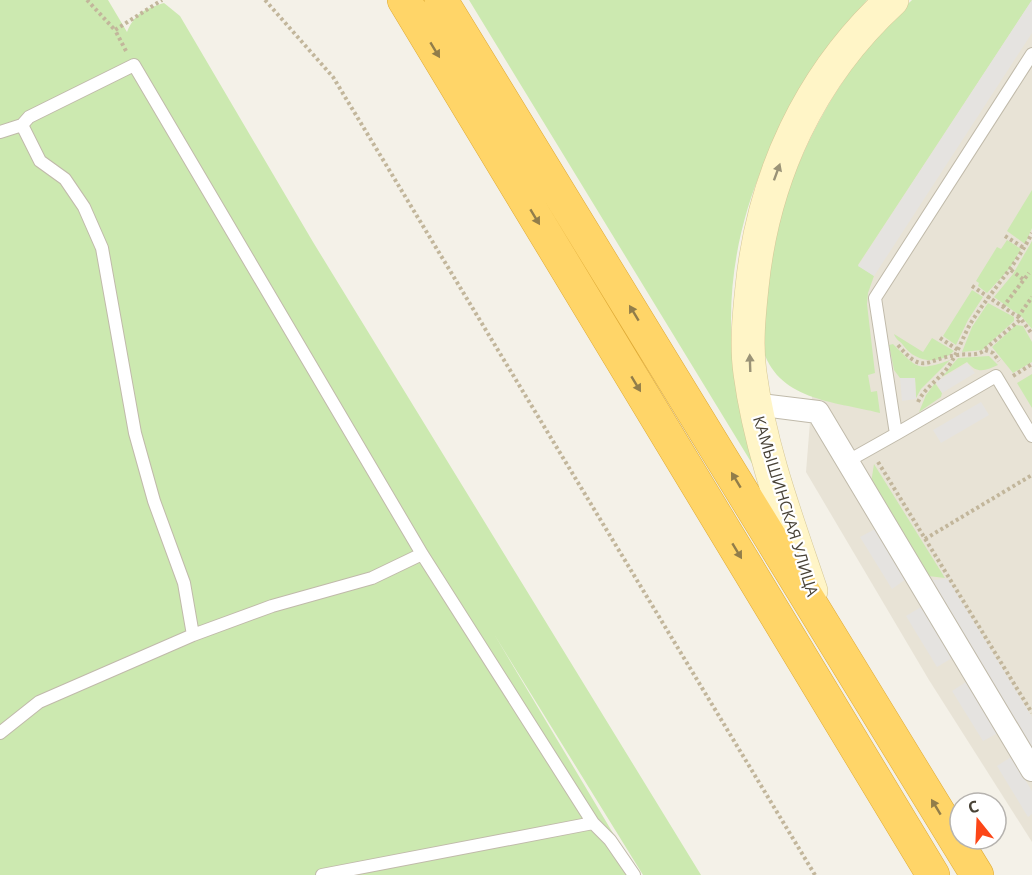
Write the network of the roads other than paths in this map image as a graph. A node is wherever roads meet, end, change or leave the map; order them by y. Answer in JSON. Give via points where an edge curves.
{"nodes":[{"id":1,"x":404,"y":0,"type":"edge"},
{"id":2,"x":441,"y":0,"type":"edge"},
{"id":3,"x":892,"y":0,"type":"edge"},
{"id":4,"x":1032,"y":54,"type":"edge"},
{"id":5,"x":21,"y":125,"type":"junction"},
{"id":6,"x":0,"y":132,"type":"edge"},
{"id":7,"x":754,"y":404,"type":"junction"},
{"id":8,"x":896,"y":434,"type":"junction"},
{"id":9,"x":1032,"y":436,"type":"edge"},
{"id":10,"x":848,"y":461,"type":"junction"},
{"id":11,"x":422,"y":554,"type":"junction"},
{"id":12,"x":822,"y":621,"type":"junction"},
{"id":13,"x":193,"y":635,"type":"junction"},
{"id":14,"x":0,"y":733,"type":"edge"},
{"id":15,"x":1032,"y":770,"type":"edge"},
{"id":16,"x":593,"y":823,"type":"junction"},
{"id":17,"x":322,"y":875,"type":"edge"},
{"id":18,"x":633,"y":875,"type":"edge"},
{"id":19,"x":933,"y":875,"type":"edge"},
{"id":20,"x":977,"y":875,"type":"edge"}],
"edges":[{"from":1,"to":19,"type":"highway","one_way":true},
{"from":12,"to":2,"type":"highway","one_way":true},
{"from":7,"to":3,"type":"street","name":"КАМЫШИНСКАЯ УЛИЦА","one_way":true,"via":[[749,369],[749,315],[766,202],[807,106],[836,60]]},
{"from":4,"to":8,"type":"lane","via":[[875,298]]},
{"from":5,"to":6,"type":"lane"},
{"from":5,"to":11,"type":"lane","via":[[29,117],[134,64]]},
{"from":5,"to":13,"type":"lane","via":[[40,161],[65,179],[84,207],[102,248],[135,433],[154,501],[184,583]]},
{"from":7,"to":10,"type":"street","via":[[818,412]]},
{"from":7,"to":12,"type":"street","name":"КАМЫШИНСКАЯ УЛИЦА","via":[[774,479]]},
{"from":8,"to":9,"type":"lane","via":[[996,376]]},
{"from":8,"to":10,"type":"lane"},
{"from":10,"to":15,"type":"street"},
{"from":11,"to":13,"type":"lane","via":[[372,578],[272,606]]},
{"from":11,"to":16,"type":"lane"},
{"from":20,"to":12,"type":"highway","one_way":true},
{"from":13,"to":14,"type":"lane","via":[[39,702]]},
{"from":16,"to":17,"type":"lane"},
{"from":16,"to":18,"type":"lane","via":[[610,840]]}]}
